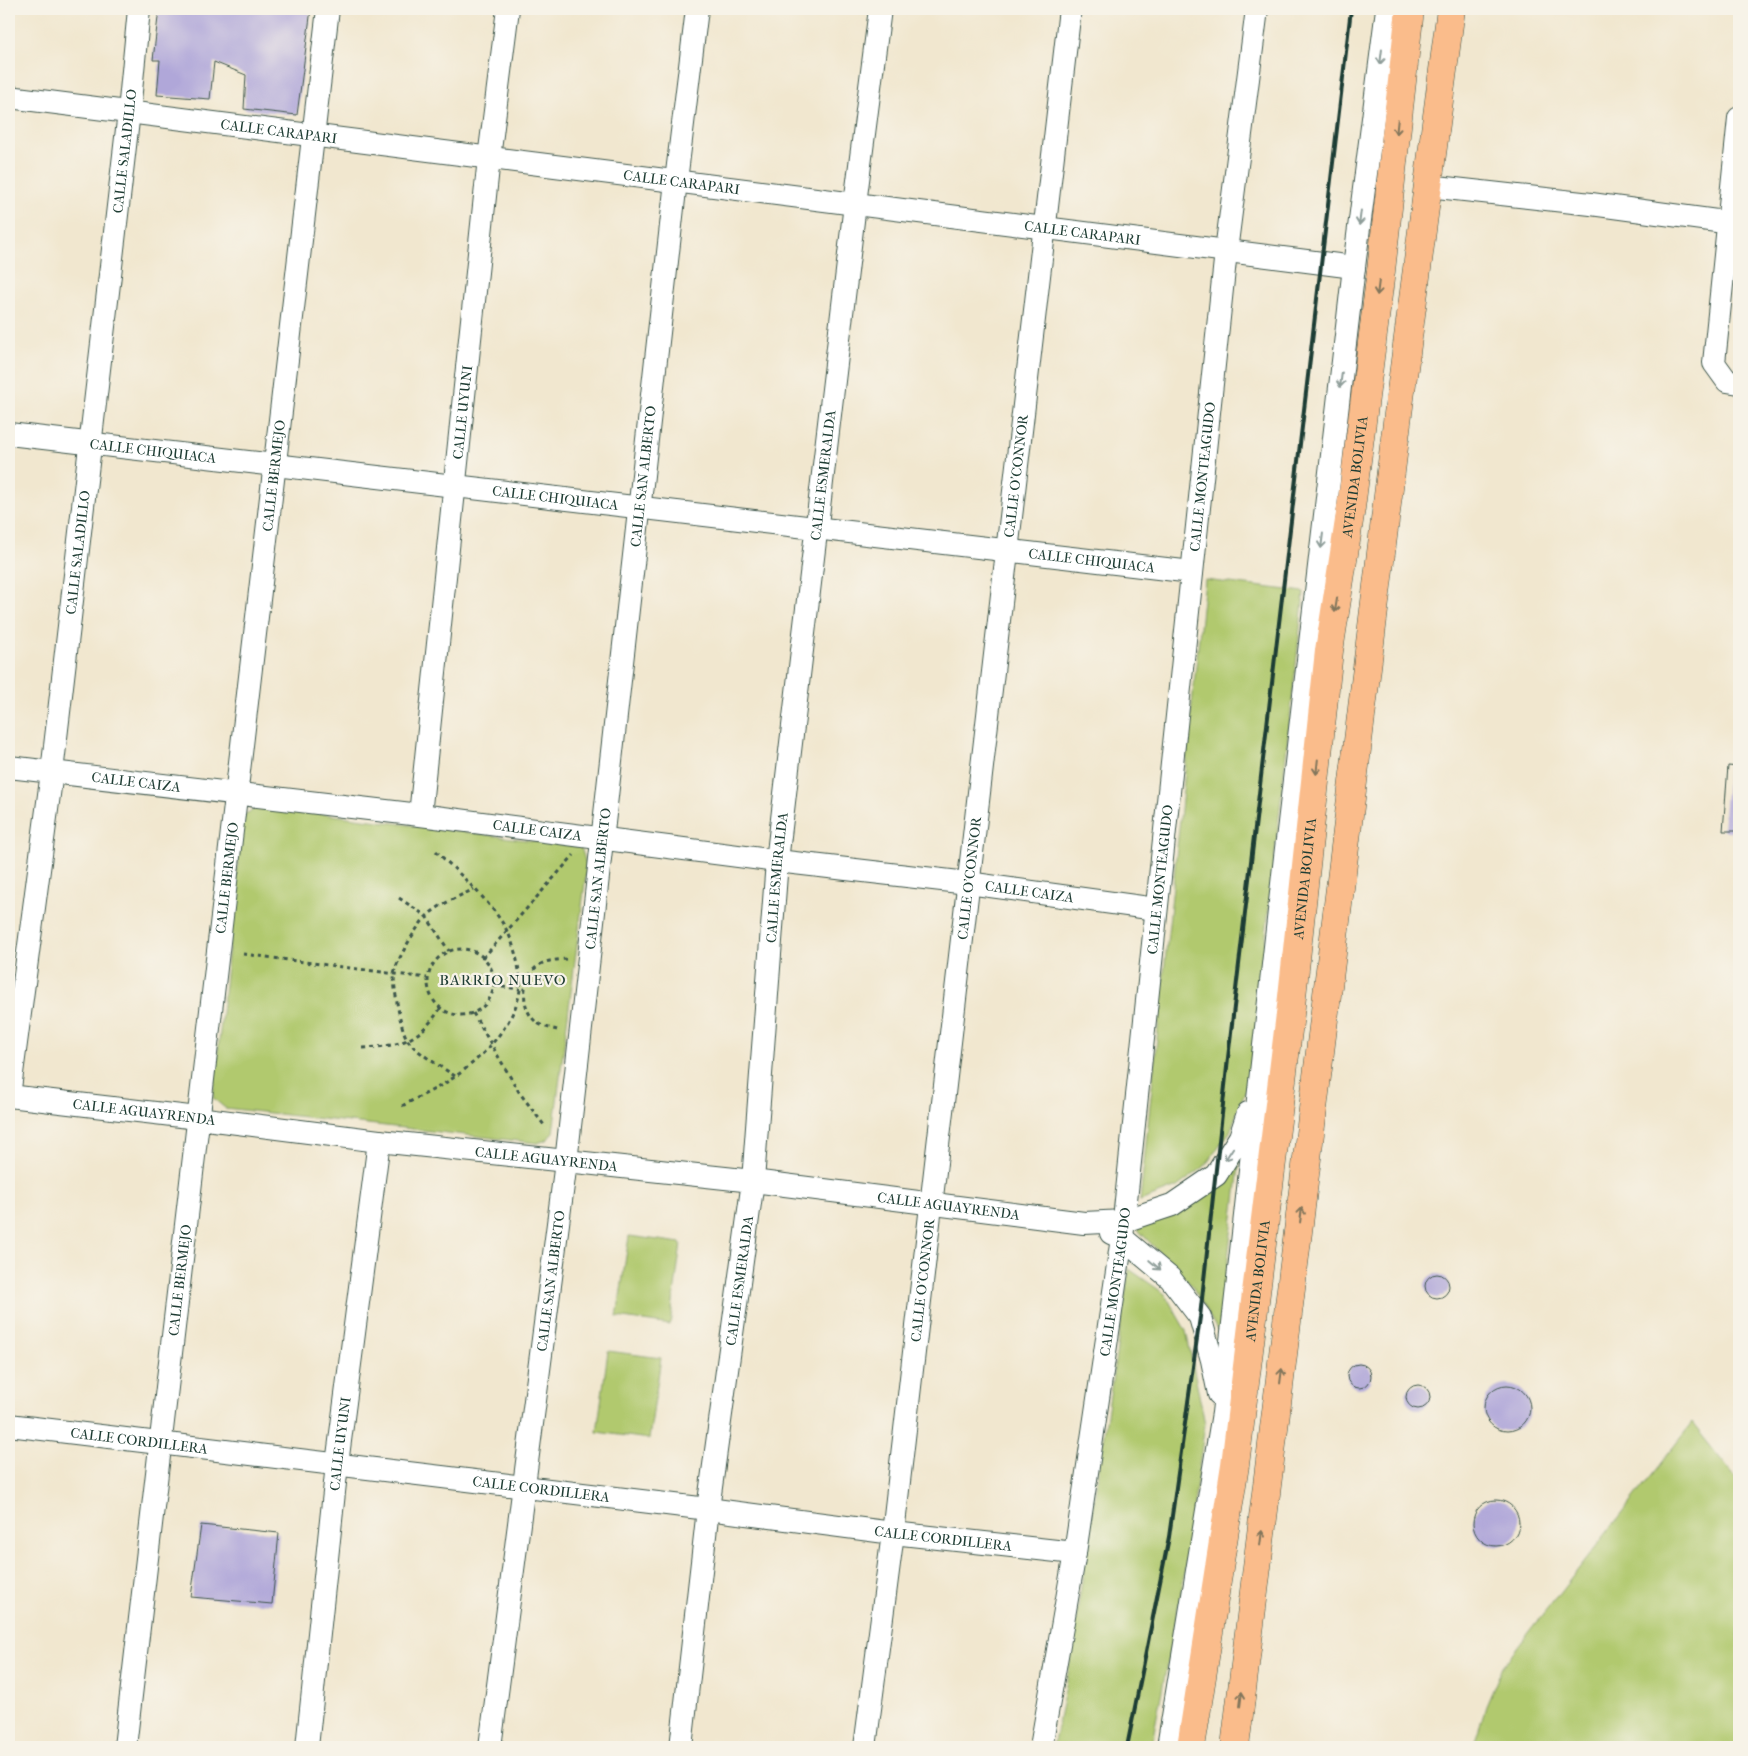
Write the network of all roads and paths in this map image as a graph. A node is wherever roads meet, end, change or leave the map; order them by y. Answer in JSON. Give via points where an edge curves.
{"nodes":[{"id":1,"x":139,"y":9,"type":"edge"},
{"id":2,"x":328,"y":9,"type":"edge"},
{"id":3,"x":508,"y":9,"type":"edge"},
{"id":4,"x":698,"y":9,"type":"edge"},
{"id":5,"x":880,"y":9,"type":"edge"},
{"id":6,"x":1070,"y":9,"type":"edge"},
{"id":7,"x":1257,"y":9,"type":"edge"},
{"id":8,"x":1387,"y":9,"type":"edge"},
{"id":9,"x":1410,"y":9,"type":"edge"},
{"id":10,"x":1451,"y":9,"type":"edge"},
{"id":11,"x":9,"y":97,"type":"edge"},
{"id":12,"x":129,"y":112,"type":"junction"},
{"id":13,"x":1739,"y":118,"type":"edge"},
{"id":14,"x":313,"y":135,"type":"junction"},
{"id":15,"x":489,"y":158,"type":"junction"},
{"id":16,"x":676,"y":181,"type":"junction"},
{"id":17,"x":1428,"y":186,"type":"junction"},
{"id":18,"x":855,"y":204,"type":"junction"},
{"id":19,"x":1734,"y":223,"type":"edge"},
{"id":20,"x":1044,"y":228,"type":"junction"},
{"id":21,"x":1226,"y":251,"type":"junction"},
{"id":22,"x":1354,"y":267,"type":"junction"},
{"id":23,"x":1739,"y":383,"type":"edge"},
{"id":24,"x":9,"y":434,"type":"edge"},
{"id":25,"x":90,"y":443,"type":"junction"},
{"id":26,"x":275,"y":465,"type":"junction"},
{"id":27,"x":454,"y":486,"type":"junction"},
{"id":28,"x":640,"y":507,"type":"junction"},
{"id":29,"x":817,"y":528,"type":"junction"},
{"id":30,"x":1006,"y":550,"type":"junction"},
{"id":31,"x":1192,"y":572,"type":"junction"},
{"id":32,"x":9,"y":767,"type":"edge"},
{"id":33,"x":52,"y":772,"type":"junction"},
{"id":34,"x":236,"y":794,"type":"junction"},
{"id":35,"x":420,"y":815,"type":"junction"},
{"id":36,"x":603,"y":838,"type":"junction"},
{"id":37,"x":436,"y":852,"type":"dead end"},
{"id":38,"x":575,"y":854,"type":"dead end"},
{"id":39,"x":777,"y":861,"type":"junction"},
{"id":40,"x":968,"y":883,"type":"junction"},
{"id":41,"x":474,"y":889,"type":"junction"},
{"id":42,"x":399,"y":898,"type":"dead end"},
{"id":43,"x":1156,"y":909,"type":"junction"},
{"id":44,"x":426,"y":916,"type":"junction"},
{"id":45,"x":507,"y":931,"type":"junction"},
{"id":46,"x":449,"y":951,"type":"junction"},
{"id":47,"x":243,"y":954,"type":"dead end"},
{"id":48,"x":483,"y":958,"type":"junction"},
{"id":49,"x":566,"y":959,"type":"dead end"},
{"id":50,"x":394,"y":974,"type":"junction"},
{"id":51,"x":427,"y":978,"type":"junction"},
{"id":52,"x":494,"y":986,"type":"junction"},
{"id":53,"x":522,"y":989,"type":"junction"},
{"id":54,"x":440,"y":1009,"type":"junction"},
{"id":55,"x":473,"y":1013,"type":"junction"},
{"id":56,"x":557,"y":1030,"type":"dead end"},
{"id":57,"x":407,"y":1040,"type":"junction"},
{"id":58,"x":491,"y":1045,"type":"junction"},
{"id":59,"x":363,"y":1048,"type":"dead end"},
{"id":60,"x":455,"y":1076,"type":"junction"},
{"id":61,"x":1261,"y":1077,"type":"junction"},
{"id":62,"x":9,"y":1096,"type":"edge"},
{"id":63,"x":402,"y":1106,"type":"dead end"},
{"id":64,"x":198,"y":1118,"type":"junction"},
{"id":65,"x":544,"y":1125,"type":"dead end"},
{"id":66,"x":379,"y":1141,"type":"junction"},
{"id":67,"x":566,"y":1162,"type":"junction"},
{"id":68,"x":753,"y":1181,"type":"junction"},
{"id":69,"x":932,"y":1203,"type":"junction"},
{"id":70,"x":1123,"y":1229,"type":"junction"},
{"id":71,"x":1223,"y":1413,"type":"junction"},
{"id":72,"x":9,"y":1425,"type":"edge"},
{"id":73,"x":160,"y":1443,"type":"junction"},
{"id":74,"x":337,"y":1464,"type":"junction"},
{"id":75,"x":1235,"y":1465,"type":"junction"},
{"id":76,"x":523,"y":1486,"type":"junction"},
{"id":77,"x":708,"y":1509,"type":"junction"},
{"id":78,"x":893,"y":1533,"type":"junction"},
{"id":79,"x":1075,"y":1552,"type":"junction"},
{"id":80,"x":125,"y":1747,"type":"edge"},
{"id":81,"x":307,"y":1747,"type":"edge"},
{"id":82,"x":490,"y":1747,"type":"edge"},
{"id":83,"x":681,"y":1747,"type":"edge"},
{"id":84,"x":865,"y":1747,"type":"edge"},
{"id":85,"x":1041,"y":1747,"type":"edge"},
{"id":86,"x":1168,"y":1747,"type":"edge"},
{"id":87,"x":1191,"y":1747,"type":"edge"},
{"id":88,"x":1234,"y":1747,"type":"edge"}],
"edges":[{"from":1,"to":12,"type":"street","name":"CALLE SALADILLO"},
{"from":2,"to":14,"type":"street","name":"CALLE BERMEJO"},
{"from":3,"to":15,"type":"street","name":"CALLE UYUNI"},
{"from":4,"to":16,"type":"street","name":"CALLE SAN ALBERTO"},
{"from":5,"to":18,"type":"street","name":"CALLE ESMERALDA"},
{"from":6,"to":20,"type":"street","name":"CALLE O'CONNOR"},
{"from":7,"to":21,"type":"street","name":"CALLE MONTEAGUDO"},
{"from":8,"to":22,"type":"street","one_way":true},
{"from":9,"to":75,"type":"highway","name":"AVENIDA BOLIVIA","one_way":true,"via":[[1381,270],[1329,651],[1291,1006]]},
{"from":10,"to":17,"type":"highway"},
{"from":11,"to":12,"type":"street","name":"CALLE CARAPARI"},
{"from":12,"to":14,"type":"street","name":"CALLE CARAPARI"},
{"from":12,"to":25,"type":"street","name":"CALLE SALADILLO"},
{"from":13,"to":19,"type":"street"},
{"from":14,"to":15,"type":"street","name":"CALLE CARAPARI"},
{"from":14,"to":26,"type":"street","name":"CALLE BERMEJO"},
{"from":15,"to":16,"type":"street","name":"CALLE CARAPARI"},
{"from":15,"to":27,"type":"street","name":"CALLE UYUNI"},
{"from":16,"to":18,"type":"street","name":"CALLE CARAPARI"},
{"from":16,"to":28,"type":"street","name":"CALLE SAN ALBERTO"},
{"from":17,"to":19,"type":"street"},
{"from":88,"to":17,"type":"highway","one_way":true},
{"from":18,"to":20,"type":"street","name":"CALLE CARAPARI"},
{"from":18,"to":29,"type":"street","name":"CALLE ESMERALDA"},
{"from":19,"to":23,"type":"street","via":[[1714,363],[1727,381]]},
{"from":20,"to":21,"type":"street","name":"CALLE CARAPARI"},
{"from":20,"to":30,"type":"street","name":"CALLE O'CONNOR"},
{"from":21,"to":22,"type":"street","name":"CALLE CARAPARI"},
{"from":21,"to":31,"type":"street","name":"CALLE MONTEAGUDO"},
{"from":22,"to":61,"type":"street","one_way":true},
{"from":24,"to":25,"type":"street","name":"CALLE CHIQUIACA"},
{"from":25,"to":26,"type":"street","name":"CALLE CHIQUIACA"},
{"from":25,"to":33,"type":"street","name":"CALLE SALADILLO"},
{"from":26,"to":27,"type":"street","name":"CALLE CHIQUIACA"},
{"from":26,"to":34,"type":"street","name":"CALLE BERMEJO"},
{"from":27,"to":28,"type":"street","name":"CALLE CHIQUIACA"},
{"from":27,"to":35,"type":"street","name":"CALLE UYUNI"},
{"from":28,"to":29,"type":"street","name":"CALLE CHIQUIACA"},
{"from":28,"to":36,"type":"street","name":"CALLE SAN ALBERTO"},
{"from":29,"to":30,"type":"street","name":"CALLE CHIQUIACA"},
{"from":29,"to":39,"type":"street","name":"CALLE ESMERALDA"},
{"from":30,"to":31,"type":"street","name":"CALLE CHIQUIACA"},
{"from":30,"to":40,"type":"street","name":"CALLE O'CONNOR"},
{"from":31,"to":43,"type":"street","name":"CALLE MONTEAGUDO"},
{"from":32,"to":33,"type":"street","name":"CALLE CAIZA"},
{"from":33,"to":34,"type":"street","name":"CALLE CAIZA"},
{"from":33,"to":62,"type":"street","name":"CALLE SALADILLO"},
{"from":34,"to":35,"type":"street","name":"CALLE CAIZA"},
{"from":34,"to":64,"type":"street","name":"CALLE BERMEJO"},
{"from":35,"to":36,"type":"street","name":"CALLE CAIZA"},
{"from":36,"to":39,"type":"street","name":"CALLE CAIZA"},
{"from":36,"to":67,"type":"street","name":"CALLE SAN ALBERTO"},
{"from":37,"to":41,"type":"path"},
{"from":38,"to":45,"type":"path"},
{"from":39,"to":40,"type":"street","name":"CALLE CAIZA"},
{"from":39,"to":68,"type":"street","name":"CALLE ESMERALDA"},
{"from":40,"to":43,"type":"street","name":"CALLE CAIZA"},
{"from":40,"to":69,"type":"street","name":"CALLE O'CONNOR"},
{"from":41,"to":44,"type":"path"},
{"from":41,"to":45,"type":"path"},
{"from":42,"to":44,"type":"path"},
{"from":43,"to":70,"type":"street","name":"CALLE MONTEAGUDO"},
{"from":44,"to":46,"type":"path"},
{"from":44,"to":50,"type":"path","via":[[407,944]]},
{"from":45,"to":48,"type":"path"},
{"from":45,"to":53,"type":"path","via":[[517,957]]},
{"from":46,"to":48,"type":"path","via":[[467,950]]},
{"from":46,"to":51,"type":"path","via":[[434,962]]},
{"from":47,"to":50,"type":"path"},
{"from":48,"to":52,"type":"path","via":[[490,966]]},
{"from":49,"to":53,"type":"path","via":[[538,965]]},
{"from":50,"to":51,"type":"path"},
{"from":50,"to":57,"type":"path","via":[[398,1010]]},
{"from":51,"to":54,"type":"path","via":[[432,1000]]},
{"from":52,"to":53,"type":"path"},
{"from":52,"to":55,"type":"path","via":[[487,1002]]},
{"from":53,"to":56,"type":"path","via":[[534,1021]]},
{"from":53,"to":58,"type":"path","via":[[511,1017]]},
{"from":54,"to":55,"type":"path","via":[[451,1014]]},
{"from":54,"to":57,"type":"path","via":[[431,1022]]},
{"from":55,"to":58,"type":"path"},
{"from":57,"to":59,"type":"path","via":[[388,1047]]},
{"from":57,"to":60,"type":"path"},
{"from":58,"to":60,"type":"path"},
{"from":58,"to":65,"type":"path","via":[[519,1092]]},
{"from":60,"to":63,"type":"path"},
{"from":61,"to":70,"type":"street","name":"CALLE AGUAYRENDA","one_way":true,"via":[[1240,1137],[1216,1175],[1172,1205]]},
{"from":61,"to":71,"type":"street"},
{"from":62,"to":64,"type":"street","name":"CALLE AGUAYRENDA"},
{"from":64,"to":66,"type":"street","name":"CALLE AGUAYRENDA"},
{"from":64,"to":73,"type":"street","name":"CALLE BERMEJO"},
{"from":66,"to":67,"type":"street","name":"CALLE AGUAYRENDA"},
{"from":66,"to":74,"type":"street","name":"CALLE UYUNI"},
{"from":67,"to":68,"type":"street","name":"CALLE AGUAYRENDA"},
{"from":67,"to":76,"type":"street","name":"CALLE SAN ALBERTO"},
{"from":68,"to":69,"type":"street","name":"CALLE AGUAYRENDA"},
{"from":68,"to":77,"type":"street","name":"CALLE ESMERALDA"},
{"from":69,"to":70,"type":"street","name":"CALLE AGUAYRENDA"},
{"from":69,"to":78,"type":"street","name":"CALLE O'CONNOR"},
{"from":70,"to":71,"type":"street","one_way":true,"via":[[1170,1278],[1200,1317]]},
{"from":70,"to":79,"type":"street","name":"CALLE MONTEAGUDO"},
{"from":71,"to":75,"type":"street"},
{"from":71,"to":86,"type":"street"},
{"from":72,"to":73,"type":"street","name":"CALLE CORDILLERA"},
{"from":73,"to":74,"type":"street","name":"CALLE CORDILLERA"},
{"from":73,"to":80,"type":"street","name":"CALLE BERMEJO"},
{"from":74,"to":76,"type":"street","name":"CALLE CORDILLERA"},
{"from":74,"to":81,"type":"street","name":"CALLE UYUNI"},
{"from":75,"to":87,"type":"highway","name":"AVENIDA BOLIVIA"},
{"from":76,"to":77,"type":"street","name":"CALLE CORDILLERA"},
{"from":76,"to":82,"type":"street","name":"CALLE SAN ALBERTO"},
{"from":77,"to":78,"type":"street","name":"CALLE CORDILLERA"},
{"from":77,"to":83,"type":"street","name":"CALLE ESMERALDA"},
{"from":78,"to":79,"type":"street","name":"CALLE CORDILLERA"},
{"from":78,"to":84,"type":"street","name":"CALLE O'CONNOR"},
{"from":79,"to":85,"type":"street","name":"CALLE MONTEAGUDO"}]}
